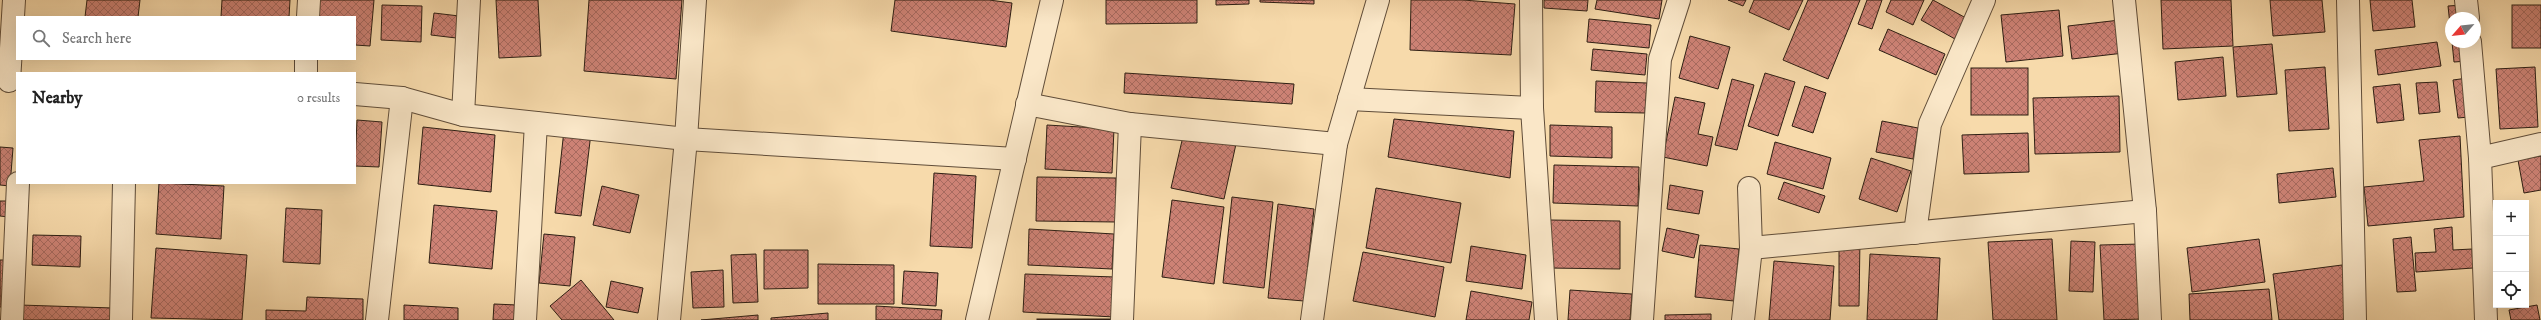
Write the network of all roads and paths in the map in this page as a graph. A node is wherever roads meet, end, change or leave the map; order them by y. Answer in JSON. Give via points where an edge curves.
{"nodes":[{"id":1,"x":14,"y":0,"type":"edge"},
{"id":2,"x":309,"y":0,"type":"edge"},
{"id":3,"x":469,"y":0,"type":"edge"},
{"id":4,"x":695,"y":0,"type":"edge"},
{"id":5,"x":1052,"y":0,"type":"edge"},
{"id":6,"x":1378,"y":0,"type":"edge"},
{"id":7,"x":1532,"y":0,"type":"edge"},
{"id":8,"x":1679,"y":0,"type":"edge"},
{"id":9,"x":1984,"y":0,"type":"edge"},
{"id":10,"x":2124,"y":0,"type":"edge"},
{"id":11,"x":2348,"y":0,"type":"edge"},
{"id":12,"x":2466,"y":0,"type":"edge"},
{"id":13,"x":2467,"y":12,"type":"edge"},
{"id":14,"x":308,"y":16,"type":"edge"},
{"id":15,"x":2471,"y":48,"type":"edge"},
{"id":16,"x":306,"y":60,"type":"edge"},
{"id":17,"x":306,"y":72,"type":"edge"},
{"id":18,"x":9,"y":81,"type":"edge"},
{"id":19,"x":356,"y":94,"type":"edge"},
{"id":20,"x":402,"y":98,"type":"junction"},
{"id":21,"x":1349,"y":99,"type":"junction"},
{"id":22,"x":1027,"y":104,"type":"junction"},
{"id":23,"x":1532,"y":108,"type":"junction"},
{"id":24,"x":463,"y":115,"type":"junction"},
{"id":25,"x":536,"y":123,"type":"junction"},
{"id":26,"x":1130,"y":124,"type":"junction"},
{"id":27,"x":686,"y":139,"type":"junction"},
{"id":28,"x":1336,"y":144,"type":"junction"},
{"id":29,"x":2541,"y":144,"type":"edge"},
{"id":30,"x":2480,"y":158,"type":"junction"},
{"id":31,"x":1015,"y":159,"type":"junction"},
{"id":32,"x":18,"y":184,"type":"edge"},
{"id":33,"x":124,"y":184,"type":"edge"},
{"id":34,"x":1749,"y":188,"type":"dead end"},
{"id":35,"x":2145,"y":211,"type":"junction"},
{"id":36,"x":1915,"y":233,"type":"junction"},
{"id":37,"x":1751,"y":248,"type":"junction"},
{"id":38,"x":12,"y":320,"type":"edge"},
{"id":39,"x":121,"y":320,"type":"edge"},
{"id":40,"x":377,"y":320,"type":"edge"},
{"id":41,"x":525,"y":320,"type":"edge"},
{"id":42,"x":669,"y":320,"type":"edge"},
{"id":43,"x":977,"y":320,"type":"edge"},
{"id":44,"x":1122,"y":320,"type":"edge"},
{"id":45,"x":1312,"y":320,"type":"edge"},
{"id":46,"x":1546,"y":320,"type":"edge"},
{"id":47,"x":1642,"y":320,"type":"edge"},
{"id":48,"x":1743,"y":320,"type":"edge"},
{"id":49,"x":2150,"y":320,"type":"edge"},
{"id":50,"x":2355,"y":320,"type":"edge"},
{"id":51,"x":2486,"y":320,"type":"edge"}],
"edges":[{"from":1,"to":18,"type":"street"},
{"from":2,"to":14,"type":"street"},
{"from":3,"to":24,"type":"street"},
{"from":4,"to":27,"type":"street"},
{"from":5,"to":22,"type":"street"},
{"from":6,"to":21,"type":"street"},
{"from":7,"to":23,"type":"street"},
{"from":8,"to":47,"type":"street","via":[[1660,59]]},
{"from":9,"to":36,"type":"street","via":[[1930,124]]},
{"from":10,"to":35,"type":"street"},
{"from":11,"to":50,"type":"street"},
{"from":12,"to":13,"type":"street"},
{"from":15,"to":30,"type":"street"},
{"from":16,"to":17,"type":"street"},
{"from":19,"to":20,"type":"street"},
{"from":20,"to":24,"type":"street"},
{"from":20,"to":40,"type":"street"},
{"from":21,"to":23,"type":"street"},
{"from":21,"to":28,"type":"street"},
{"from":22,"to":26,"type":"street"},
{"from":22,"to":31,"type":"street"},
{"from":23,"to":46,"type":"street"},
{"from":24,"to":25,"type":"street"},
{"from":25,"to":27,"type":"street"},
{"from":25,"to":41,"type":"street"},
{"from":26,"to":28,"type":"street"},
{"from":26,"to":44,"type":"street"},
{"from":27,"to":31,"type":"street"},
{"from":27,"to":42,"type":"street"},
{"from":28,"to":45,"type":"street"},
{"from":29,"to":30,"type":"street"},
{"from":30,"to":51,"type":"street"},
{"from":31,"to":43,"type":"street"},
{"from":32,"to":38,"type":"street"},
{"from":33,"to":39,"type":"street"},
{"from":34,"to":37,"type":"street"},
{"from":35,"to":36,"type":"street"},
{"from":35,"to":49,"type":"street"},
{"from":36,"to":37,"type":"street"},
{"from":37,"to":48,"type":"street"}]}
